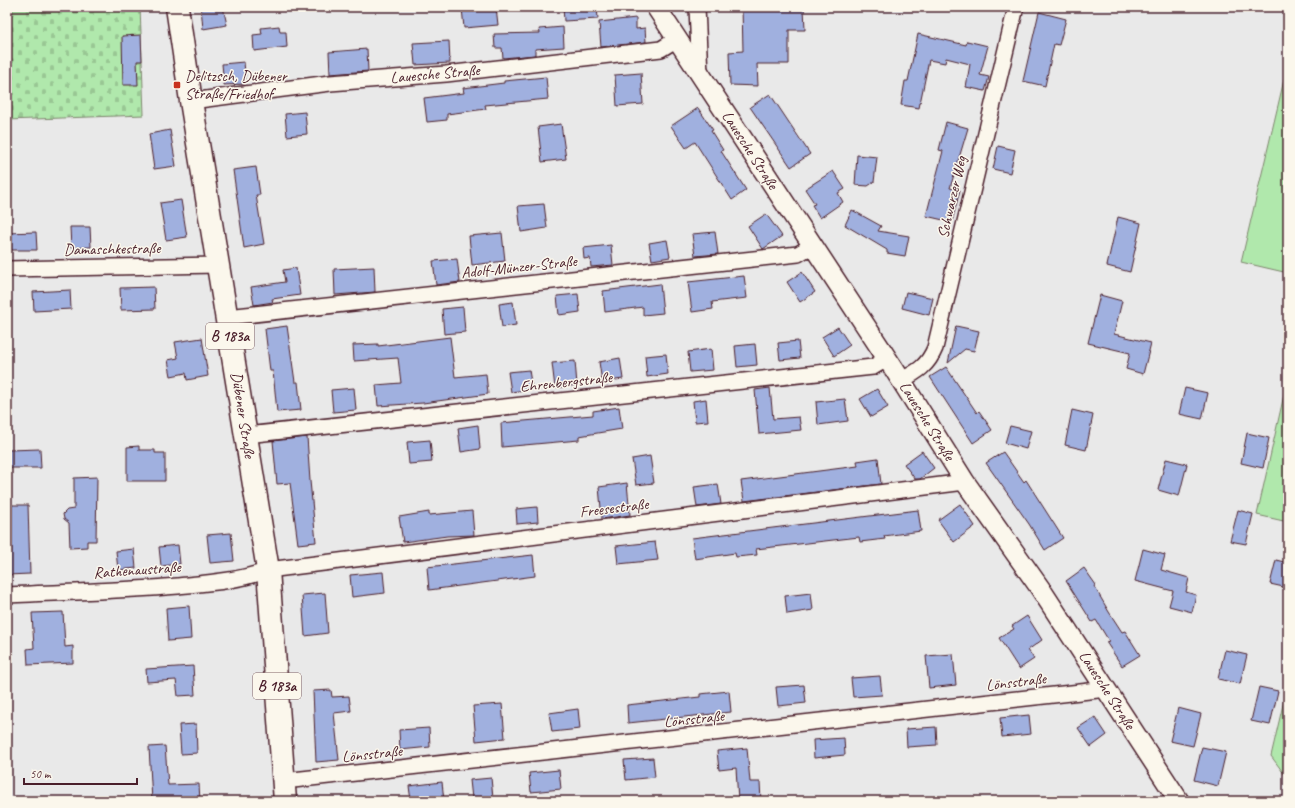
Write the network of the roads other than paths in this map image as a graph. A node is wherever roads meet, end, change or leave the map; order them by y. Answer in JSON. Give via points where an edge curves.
{"nodes":[{"id":1,"x":177,"y":7,"type":"edge"},
{"id":2,"x":656,"y":7,"type":"edge"},
{"id":3,"x":697,"y":7,"type":"edge"},
{"id":4,"x":1016,"y":7,"type":"edge"},
{"id":5,"x":677,"y":39,"type":"junction"},
{"id":6,"x":700,"y":75,"type":"junction"},
{"id":7,"x":191,"y":101,"type":"junction"},
{"id":8,"x":812,"y":245,"type":"junction"},
{"id":9,"x":218,"y":265,"type":"junction"},
{"id":10,"x":7,"y":269,"type":"edge"},
{"id":11,"x":227,"y":318,"type":"junction"},
{"id":12,"x":888,"y":358,"type":"junction"},
{"id":13,"x":901,"y":380,"type":"junction"},
{"id":14,"x":246,"y":435,"type":"junction"},
{"id":15,"x":965,"y":482,"type":"junction"},
{"id":16,"x":268,"y":570,"type":"junction"},
{"id":17,"x":7,"y":595,"type":"edge"},
{"id":18,"x":1107,"y":689,"type":"junction"},
{"id":19,"x":285,"y":791,"type":"edge"},
{"id":20,"x":1180,"y":801,"type":"edge"}],
"edges":[{"from":1,"to":7,"type":"main road","name":"Dübener Straße","number":"B 183a"},
{"from":2,"to":5,"type":"street","name":"Lauesche Straße"},
{"from":3,"to":6,"type":"street"},
{"from":4,"to":13,"type":"street","name":"Schwarzer Weg","via":[[935,348],[929,361],[917,372]]},
{"from":5,"to":6,"type":"street","name":"Lauesche Straße"},
{"from":5,"to":7,"type":"street","name":"Lauesche Straße","via":[[661,49],[446,74],[330,83]]},
{"from":6,"to":8,"type":"street","name":"Lauesche Straße"},
{"from":7,"to":9,"type":"main road","name":"Dübener Straße","number":"B 183a"},
{"from":8,"to":11,"type":"street","name":"Adolf-Münzer-Straße","via":[[798,254]]},
{"from":8,"to":12,"type":"street","name":"Lauesche Straße"},
{"from":9,"to":10,"type":"street","name":"Damaschkestraße"},
{"from":9,"to":11,"type":"main road","name":"Dübener Straße","number":"B 183a"},
{"from":11,"to":14,"type":"main road","name":"Dübener Straße","number":"B 183a"},
{"from":12,"to":13,"type":"street","name":"Lauesche Straße"},
{"from":12,"to":14,"type":"street","name":"Ehrenbergstraße","via":[[873,367]]},
{"from":13,"to":15,"type":"street","name":"Lauesche Straße"},
{"from":14,"to":16,"type":"main road","name":"Dübener Straße","number":"B 183a"},
{"from":15,"to":16,"type":"street","name":"Freesestraße"},
{"from":15,"to":18,"type":"street","name":"Lauesche Straße"},
{"from":16,"to":17,"type":"street","name":"Rathenaustraße","via":[[250,577],[151,589]]},
{"from":16,"to":19,"type":"main road","name":"Dübener Straße","number":"B 183a"},
{"from":18,"to":19,"type":"street","name":"Lönsstraße"},
{"from":18,"to":20,"type":"street","name":"Lauesche Straße"}]}
